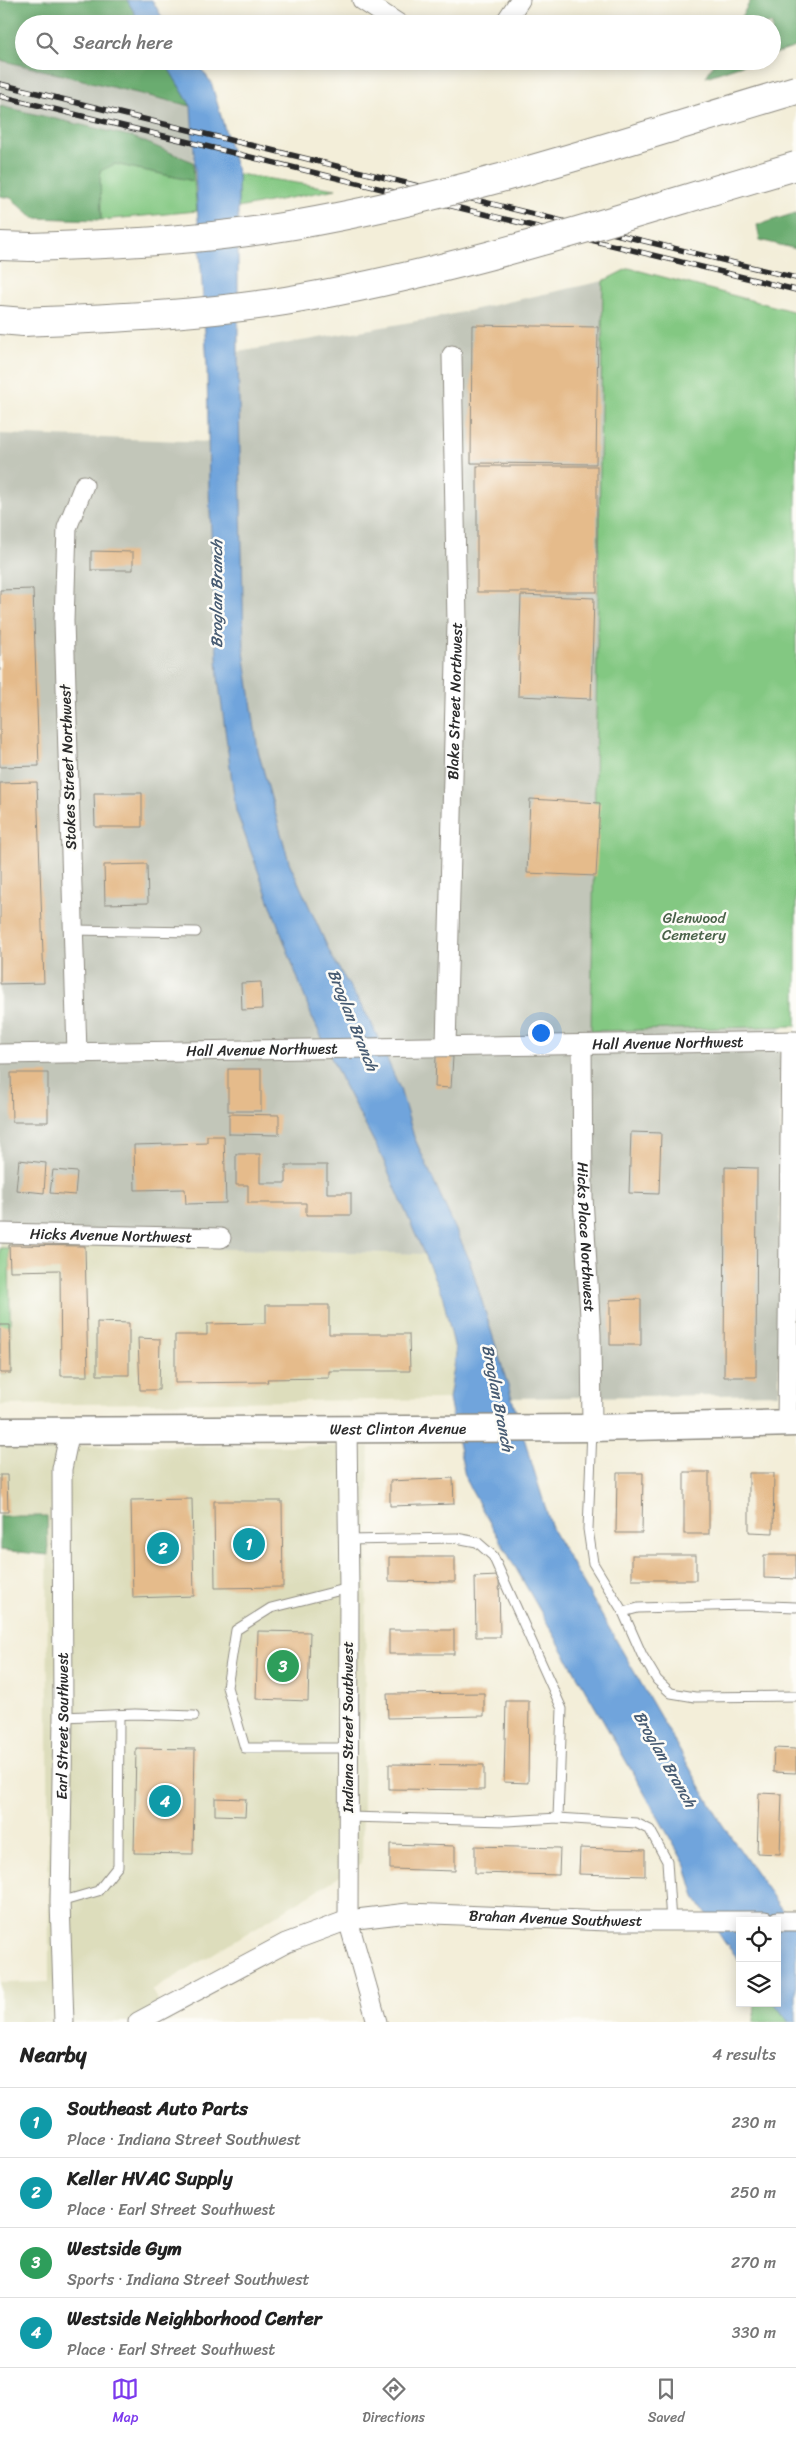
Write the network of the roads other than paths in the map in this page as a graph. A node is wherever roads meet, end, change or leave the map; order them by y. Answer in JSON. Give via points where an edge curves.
{"nodes":[{"id":1,"x":362,"y":0,"type":"edge"},
{"id":2,"x":520,"y":0,"type":"edge"},
{"id":3,"x":386,"y":15,"type":"edge"},
{"id":4,"x":510,"y":15,"type":"edge"},
{"id":5,"x":796,"y":90,"type":"edge"},
{"id":6,"x":796,"y":166,"type":"edge"},
{"id":7,"x":0,"y":246,"type":"edge"},
{"id":8,"x":12,"y":321,"type":"edge"},
{"id":9,"x":452,"y":355,"type":"dead end"},
{"id":10,"x":84,"y":485,"type":"dead end"},
{"id":11,"x":73,"y":930,"type":"junction"},
{"id":12,"x":196,"y":932,"type":"dead end"},
{"id":13,"x":794,"y":1041,"type":"edge"},
{"id":14,"x":446,"y":1046,"type":"junction"},
{"id":15,"x":582,"y":1046,"type":"junction"},
{"id":16,"x":77,"y":1053,"type":"junction"},
{"id":17,"x":0,"y":1054,"type":"edge"},
{"id":18,"x":0,"y":1233,"type":"edge"},
{"id":19,"x":221,"y":1238,"type":"dead end"},
{"id":20,"x":792,"y":1423,"type":"edge"},
{"id":21,"x":592,"y":1428,"type":"junction"},
{"id":22,"x":347,"y":1429,"type":"junction"},
{"id":23,"x":0,"y":1431,"type":"edge"},
{"id":24,"x":70,"y":1431,"type":"junction"},
{"id":25,"x":348,"y":1540,"type":"junction"},
{"id":26,"x":349,"y":1588,"type":"junction"},
{"id":27,"x":796,"y":1607,"type":"edge"},
{"id":28,"x":624,"y":1612,"type":"junction"},
{"id":29,"x":796,"y":1696,"type":"edge"},
{"id":30,"x":120,"y":1715,"type":"junction"},
{"id":31,"x":194,"y":1716,"type":"dead end"},
{"id":32,"x":63,"y":1717,"type":"junction"},
{"id":33,"x":348,"y":1748,"type":"junction"},
{"id":34,"x":347,"y":1817,"type":"junction"},
{"id":35,"x":558,"y":1818,"type":"junction"},
{"id":36,"x":60,"y":1902,"type":"junction"},
{"id":37,"x":348,"y":1920,"type":"junction"},
{"id":38,"x":736,"y":1920,"type":"edge"},
{"id":39,"x":781,"y":1921,"type":"edge"},
{"id":40,"x":671,"y":1922,"type":"junction"},
{"id":41,"x":796,"y":1922,"type":"edge"},
{"id":42,"x":64,"y":2022,"type":"edge"},
{"id":43,"x":138,"y":2022,"type":"edge"},
{"id":44,"x":377,"y":2022,"type":"edge"}],
"edges":[{"from":1,"to":3,"type":"street"},
{"from":2,"to":4,"type":"street"},
{"from":5,"to":7,"type":"highway","bridge":true,"via":[[472,185],[293,226],[137,243]]},
{"from":6,"to":8,"type":"highway","bridge":true,"via":[[436,270],[342,290],[277,302],[168,315]]},
{"from":9,"to":14,"type":"street","name":"Blake Street Northwest","via":[[457,623]]},
{"from":10,"to":11,"type":"street","name":"Stokes Street Northwest","via":[[67,528],[64,621]]},
{"from":11,"to":12,"type":"lane"},
{"from":11,"to":16,"type":"street","name":"Stokes Street Northwest"},
{"from":13,"to":15,"type":"street","name":"Hall Avenue Northwest"},
{"from":13,"to":20,"type":"street"},
{"from":14,"to":15,"type":"street","name":"Hall Avenue Northwest"},
{"from":14,"to":16,"type":"street","name":"Hall Avenue Northwest"},
{"from":15,"to":21,"type":"street","name":"Hicks Place Northwest"},
{"from":16,"to":17,"type":"street","name":"Hall Avenue Northwest"},
{"from":18,"to":19,"type":"street","name":"Hicks Avenue Northwest"},
{"from":20,"to":21,"type":"street","name":"West Clinton Avenue"},
{"from":21,"to":22,"type":"street","name":"West Clinton Avenue"},
{"from":21,"to":28,"type":"lane","via":[[588,1529],[593,1563]]},
{"from":22,"to":24,"type":"street","name":"West Clinton Avenue"},
{"from":22,"to":25,"type":"street","name":"Indiana Street Southwest"},
{"from":23,"to":24,"type":"street","name":"West Clinton Avenue"},
{"from":24,"to":32,"type":"street","name":"Earl Street Southwest","via":[[62,1470]]},
{"from":25,"to":26,"type":"street","name":"Indiana Street Southwest"},
{"from":25,"to":35,"type":"lane","via":[[456,1538],[477,1542],[493,1556],[562,1709]]},
{"from":26,"to":33,"type":"street","name":"Indiana Street Southwest"},
{"from":26,"to":33,"type":"lane","via":[[271,1608],[236,1630],[227,1687],[245,1748]]},
{"from":27,"to":28,"type":"lane","via":[[638,1608]]},
{"from":28,"to":29,"type":"lane","via":[[642,1655],[657,1680],[671,1693],[695,1698]]},
{"from":30,"to":31,"type":"lane"},
{"from":30,"to":32,"type":"lane"},
{"from":30,"to":36,"type":"lane","via":[[118,1866],[98,1891]]},
{"from":32,"to":36,"type":"street","name":"Earl Street Southwest"},
{"from":33,"to":34,"type":"street","name":"Indiana Street Southwest"},
{"from":34,"to":35,"type":"lane","via":[[508,1821]]},
{"from":34,"to":37,"type":"street","name":"Indiana Street Southwest"},
{"from":35,"to":40,"type":"lane","via":[[636,1823],[650,1830],[667,1861]]},
{"from":36,"to":42,"type":"street","name":"Earl Street Southwest"},
{"from":37,"to":40,"type":"street","name":"Brahan Avenue Southwest","via":[[408,1913]]},
{"from":37,"to":43,"type":"street","name":"Brahan Avenue Southwest","via":[[286,1943]]},
{"from":37,"to":44,"type":"street","name":"Indiana Street Southwest"},
{"from":38,"to":40,"type":"street","name":"Brahan Avenue Southwest"},
{"from":39,"to":41,"type":"street"}]}
